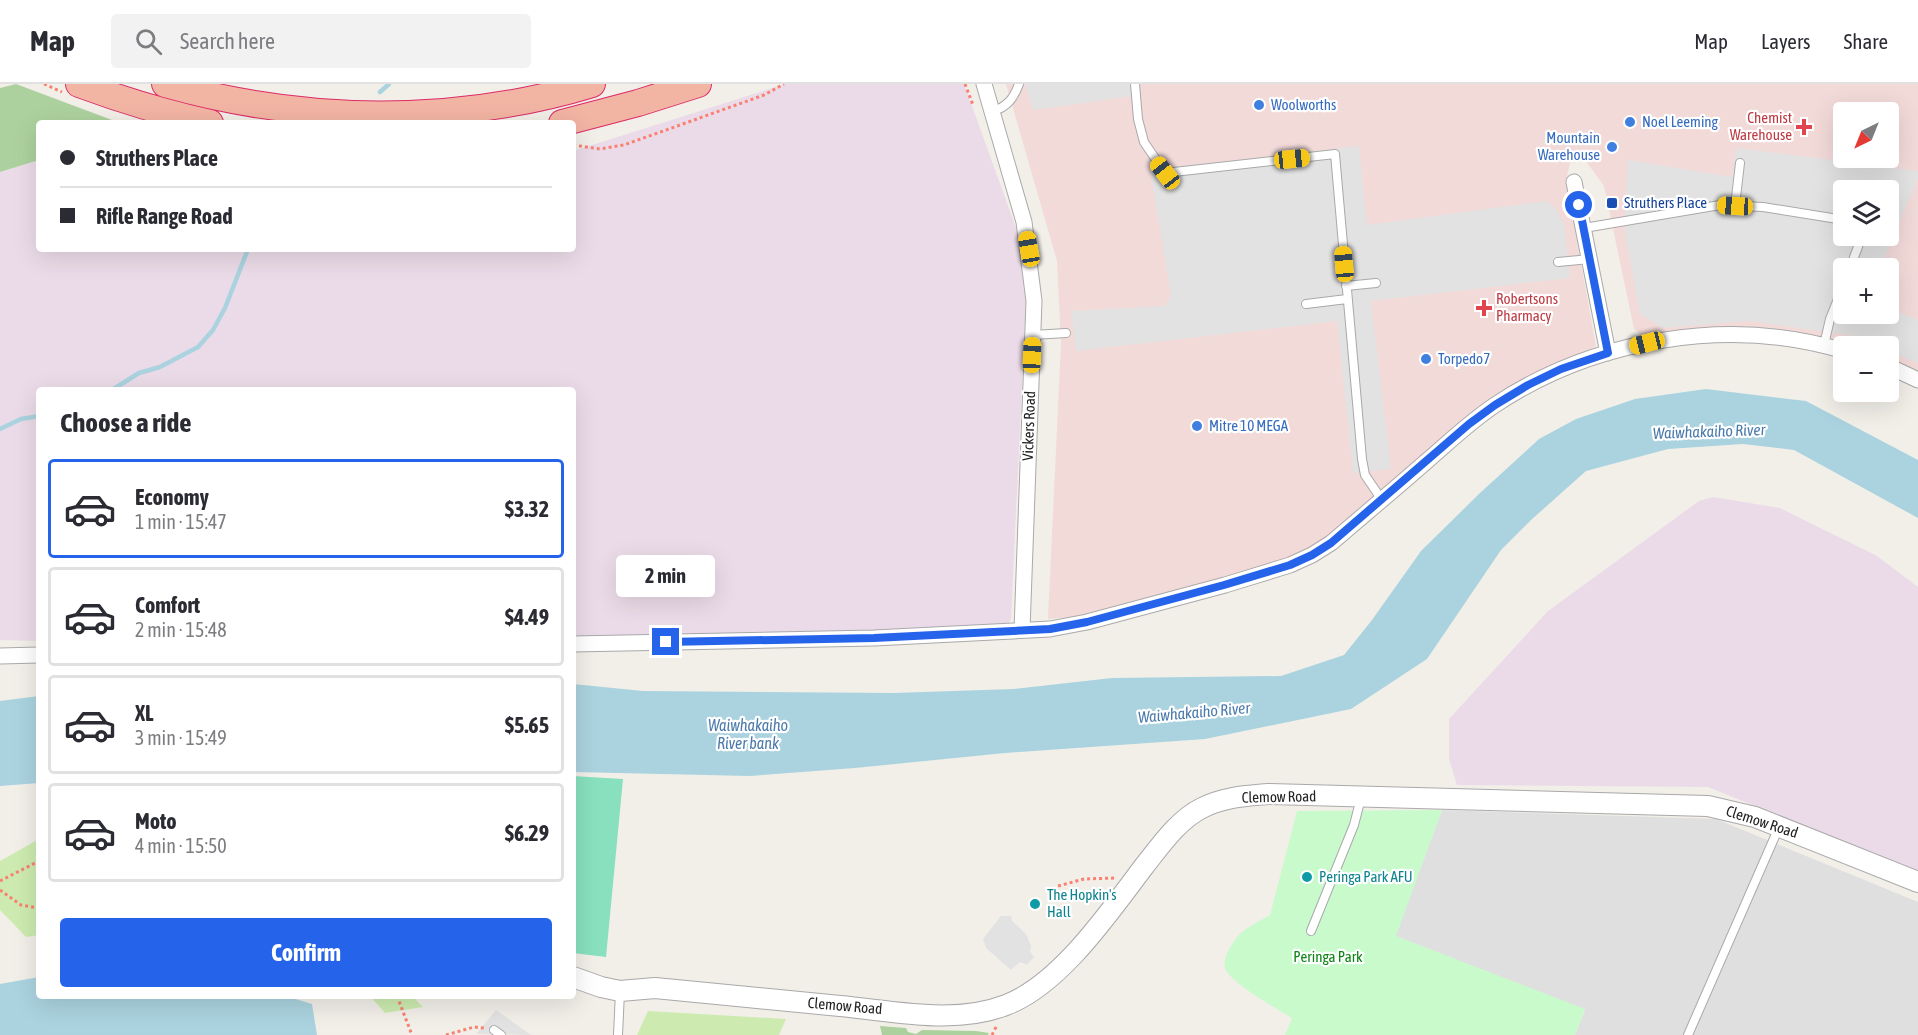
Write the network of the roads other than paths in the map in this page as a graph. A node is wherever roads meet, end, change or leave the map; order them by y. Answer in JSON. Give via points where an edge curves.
{"nodes":[{"id":1,"x":79,"y":84,"type":"edge"},
{"id":2,"x":165,"y":84,"type":"edge"},
{"id":3,"x":592,"y":84,"type":"edge"},
{"id":4,"x":698,"y":84,"type":"edge"},
{"id":5,"x":984,"y":84,"type":"edge"},
{"id":6,"x":1019,"y":84,"type":"edge"},
{"id":7,"x":1135,"y":84,"type":"edge"},
{"id":8,"x":993,"y":111,"type":"junction"},
{"id":9,"x":198,"y":120,"type":"edge"},
{"id":10,"x":574,"y":120,"type":"edge"},
{"id":11,"x":1740,"y":163,"type":"dead end"},
{"id":12,"x":1574,"y":182,"type":"dead end"},
{"id":13,"x":1735,"y":206,"type":"junction"},
{"id":14,"x":1833,"y":218,"type":"edge"},
{"id":15,"x":1584,"y":228,"type":"junction"},
{"id":16,"x":1590,"y":259,"type":"junction"},
{"id":17,"x":1558,"y":262,"type":"dead end"},
{"id":18,"x":1376,"y":283,"type":"dead end"},
{"id":19,"x":1346,"y":286,"type":"junction"},
{"id":20,"x":1347,"y":299,"type":"junction"},
{"id":21,"x":1306,"y":304,"type":"dead end"},
{"id":22,"x":1833,"y":312,"type":"edge"},
{"id":23,"x":1065,"y":333,"type":"dead end"},
{"id":24,"x":1033,"y":335,"type":"junction"},
{"id":25,"x":1824,"y":345,"type":"junction"},
{"id":26,"x":1833,"y":348,"type":"edge"},
{"id":27,"x":1608,"y":353,"type":"junction"},
{"id":28,"x":1899,"y":371,"type":"edge"},
{"id":29,"x":1918,"y":380,"type":"edge"},
{"id":30,"x":1382,"y":500,"type":"junction"},
{"id":31,"x":1022,"y":630,"type":"junction"},
{"id":32,"x":576,"y":644,"type":"edge"},
{"id":33,"x":36,"y":655,"type":"edge"},
{"id":34,"x":0,"y":656,"type":"edge"},
{"id":35,"x":1362,"y":797,"type":"junction"},
{"id":36,"x":1779,"y":826,"type":"junction"},
{"id":37,"x":1918,"y":882,"type":"edge"},
{"id":38,"x":1311,"y":931,"type":"dead end"},
{"id":39,"x":576,"y":978,"type":"edge"},
{"id":40,"x":621,"y":991,"type":"junction"},
{"id":41,"x":618,"y":1035,"type":"edge"},
{"id":42,"x":1688,"y":1035,"type":"edge"}],
"edges":[{"from":1,"to":9,"type":"highway"},
{"from":2,"to":3,"type":"highway","via":[[272,107],[370,115],[478,108]]},
{"from":4,"to":10,"type":"highway"},
{"from":5,"to":8,"type":"street","name":"Vickers Road"},
{"from":6,"to":8,"type":"lane","via":[[1009,104]]},
{"from":7,"to":19,"type":"lane","via":[[1140,132],[1165,173],[1335,154]]},
{"from":8,"to":24,"type":"street","name":"Vickers Road","via":[[1024,222],[1034,301]]},
{"from":11,"to":13,"type":"lane"},
{"from":12,"to":15,"type":"street"},
{"from":13,"to":14,"type":"lane"},
{"from":13,"to":15,"type":"lane"},
{"from":15,"to":16,"type":"street"},
{"from":16,"to":17,"type":"lane"},
{"from":16,"to":27,"type":"street"},
{"from":18,"to":19,"type":"lane"},
{"from":19,"to":20,"type":"lane"},
{"from":20,"to":21,"type":"lane"},
{"from":20,"to":30,"type":"lane","via":[[1363,467]]},
{"from":22,"to":25,"type":"lane"},
{"from":23,"to":24,"type":"lane"},
{"from":24,"to":31,"type":"street","name":"Vickers Road"},
{"from":25,"to":26,"type":"street"},
{"from":25,"to":27,"type":"street","via":[[1721,335],[1647,343]]},
{"from":27,"to":30,"type":"street","via":[[1561,369],[1495,405]]},
{"from":28,"to":29,"type":"street"},
{"from":30,"to":31,"type":"street","via":[[1331,543],[1290,565],[1087,622]]},
{"from":31,"to":32,"type":"street","via":[[874,638]]},
{"from":33,"to":34,"type":"street"},
{"from":35,"to":36,"type":"street","name":"Clemow Road","via":[[1685,805],[1732,810]]},
{"from":35,"to":38,"type":"lane"},
{"from":35,"to":40,"type":"street","name":"Clemow Road","via":[[1268,794],[1223,800],[1202,808],[1167,838],[1062,966],[1025,996],[988,1011],[939,1015],[655,988]]},
{"from":36,"to":37,"type":"street","name":"Clemow Road"},
{"from":36,"to":42,"type":"lane"},
{"from":39,"to":40,"type":"street","name":"Clemow Road"},
{"from":40,"to":41,"type":"lane"}]}
